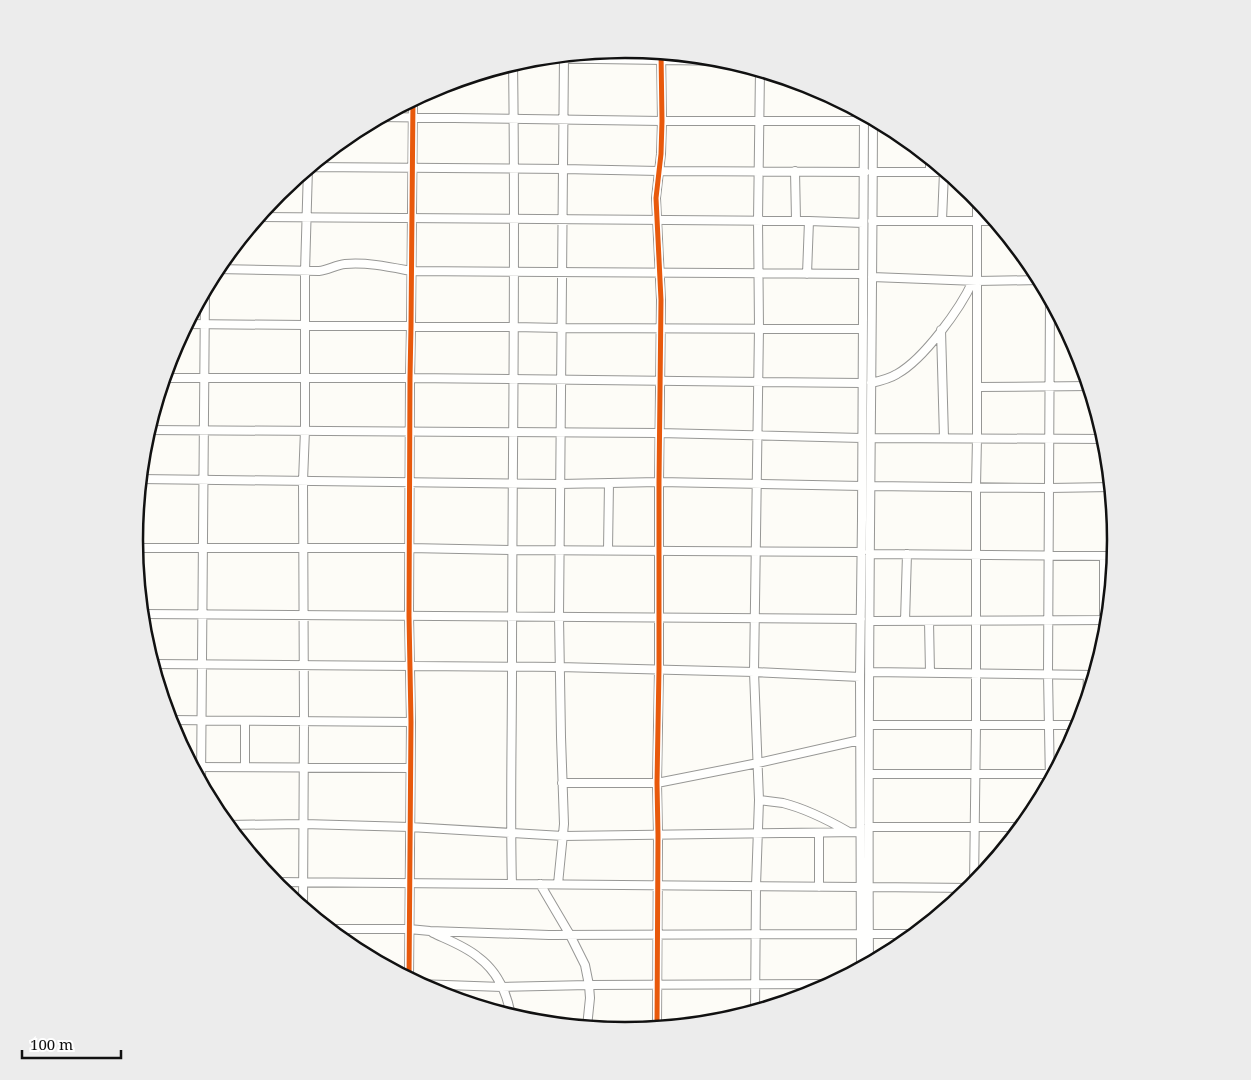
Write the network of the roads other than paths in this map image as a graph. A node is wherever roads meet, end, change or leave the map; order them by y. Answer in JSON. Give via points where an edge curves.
{"nodes":[{"id":1,"x":661,"y":59,"type":"edge"},
{"id":2,"x":564,"y":62,"type":"edge"},
{"id":3,"x":513,"y":71,"type":"edge"},
{"id":4,"x":760,"y":77,"type":"edge"},
{"id":5,"x":413,"y":107,"type":"edge"},
{"id":6,"x":393,"y":117,"type":"edge"},
{"id":7,"x":413,"y":117,"type":"junction"},
{"id":8,"x":858,"y":117,"type":"edge"},
{"id":9,"x":514,"y":118,"type":"junction"},
{"id":10,"x":564,"y":119,"type":"junction"},
{"id":11,"x":864,"y":120,"type":"edge"},
{"id":12,"x":662,"y":121,"type":"junction"},
{"id":13,"x":759,"y":121,"type":"junction"},
{"id":14,"x":875,"y":127,"type":"edge"},
{"id":15,"x":930,"y":166,"type":"edge"},
{"id":16,"x":412,"y":167,"type":"junction"},
{"id":17,"x":318,"y":168,"type":"edge"},
{"id":18,"x":515,"y":168,"type":"junction"},
{"id":19,"x":563,"y":169,"type":"junction"},
{"id":20,"x":659,"y":171,"type":"junction"},
{"id":21,"x":759,"y":171,"type":"junction"},
{"id":22,"x":795,"y":171,"type":"junction"},
{"id":23,"x":864,"y":172,"type":"junction"},
{"id":24,"x":873,"y":172,"type":"junction"},
{"id":25,"x":930,"y":172,"type":"junction"},
{"id":26,"x":938,"y":172,"type":"edge"},
{"id":27,"x":309,"y":176,"type":"edge"},
{"id":28,"x":945,"y":178,"type":"edge"},
{"id":29,"x":977,"y":210,"type":"edge"},
{"id":30,"x":268,"y":217,"type":"edge"},
{"id":31,"x":307,"y":217,"type":"junction"},
{"id":32,"x":514,"y":217,"type":"junction"},
{"id":33,"x":411,"y":218,"type":"junction"},
{"id":34,"x":562,"y":218,"type":"junction"},
{"id":35,"x":657,"y":218,"type":"junction"},
{"id":36,"x":758,"y":220,"type":"junction"},
{"id":37,"x":796,"y":220,"type":"junction"},
{"id":38,"x":942,"y":220,"type":"junction"},
{"id":39,"x":977,"y":220,"type":"junction"},
{"id":40,"x":810,"y":221,"type":"junction"},
{"id":41,"x":872,"y":221,"type":"junction"},
{"id":42,"x":987,"y":221,"type":"edge"},
{"id":43,"x":863,"y":222,"type":"junction"},
{"id":44,"x":226,"y":269,"type":"edge"},
{"id":45,"x":411,"y":271,"type":"junction"},
{"id":46,"x":514,"y":271,"type":"junction"},
{"id":47,"x":305,"y":272,"type":"junction"},
{"id":48,"x":561,"y":272,"type":"junction"},
{"id":49,"x":660,"y":273,"type":"junction"},
{"id":50,"x":759,"y":274,"type":"junction"},
{"id":51,"x":807,"y":274,"type":"junction"},
{"id":52,"x":862,"y":274,"type":"junction"},
{"id":53,"x":872,"y":277,"type":"junction"},
{"id":54,"x":1032,"y":280,"type":"edge"},
{"id":55,"x":975,"y":281,"type":"junction"},
{"id":56,"x":205,"y":305,"type":"edge"},
{"id":57,"x":1050,"y":312,"type":"edge"},
{"id":58,"x":195,"y":324,"type":"edge"},
{"id":59,"x":204,"y":324,"type":"junction"},
{"id":60,"x":306,"y":326,"type":"junction"},
{"id":61,"x":411,"y":326,"type":"junction"},
{"id":62,"x":514,"y":327,"type":"junction"},
{"id":63,"x":562,"y":328,"type":"junction"},
{"id":64,"x":661,"y":328,"type":"junction"},
{"id":65,"x":759,"y":328,"type":"junction"},
{"id":66,"x":862,"y":328,"type":"junction"},
{"id":67,"x":941,"y":330,"type":"junction"},
{"id":68,"x":172,"y":378,"type":"edge"},
{"id":69,"x":205,"y":378,"type":"junction"},
{"id":70,"x":305,"y":378,"type":"junction"},
{"id":71,"x":410,"y":378,"type":"junction"},
{"id":72,"x":513,"y":380,"type":"junction"},
{"id":73,"x":660,"y":380,"type":"junction"},
{"id":74,"x":562,"y":381,"type":"junction"},
{"id":75,"x":758,"y":382,"type":"junction"},
{"id":76,"x":862,"y":383,"type":"junction"},
{"id":77,"x":871,"y":383,"type":"junction"},
{"id":78,"x":1049,"y":386,"type":"junction"},
{"id":79,"x":1082,"y":386,"type":"edge"},
{"id":80,"x":977,"y":387,"type":"junction"},
{"id":81,"x":156,"y":430,"type":"edge"},
{"id":82,"x":305,"y":430,"type":"junction"},
{"id":83,"x":204,"y":431,"type":"junction"},
{"id":84,"x":512,"y":431,"type":"junction"},
{"id":85,"x":410,"y":432,"type":"junction"},
{"id":86,"x":561,"y":432,"type":"junction"},
{"id":87,"x":659,"y":433,"type":"junction"},
{"id":88,"x":757,"y":434,"type":"junction"},
{"id":89,"x":862,"y":438,"type":"junction"},
{"id":90,"x":871,"y":438,"type":"junction"},
{"id":91,"x":944,"y":438,"type":"junction"},
{"id":92,"x":977,"y":438,"type":"junction"},
{"id":93,"x":1049,"y":439,"type":"junction"},
{"id":94,"x":1097,"y":439,"type":"edge"},
{"id":95,"x":147,"y":479,"type":"edge"},
{"id":96,"x":204,"y":480,"type":"junction"},
{"id":97,"x":303,"y":481,"type":"junction"},
{"id":98,"x":410,"y":482,"type":"junction"},
{"id":99,"x":659,"y":482,"type":"junction"},
{"id":100,"x":512,"y":483,"type":"junction"},
{"id":101,"x":609,"y":483,"type":"junction"},
{"id":102,"x":560,"y":484,"type":"junction"},
{"id":103,"x":756,"y":484,"type":"junction"},
{"id":104,"x":862,"y":486,"type":"junction"},
{"id":105,"x":871,"y":486,"type":"junction"},
{"id":106,"x":976,"y":487,"type":"junction"},
{"id":107,"x":1049,"y":488,"type":"junction"},
{"id":108,"x":1105,"y":488,"type":"edge"},
{"id":109,"x":143,"y":548,"type":"edge"},
{"id":110,"x":203,"y":548,"type":"junction"},
{"id":111,"x":303,"y":548,"type":"junction"},
{"id":112,"x":409,"y":548,"type":"junction"},
{"id":113,"x":511,"y":550,"type":"junction"},
{"id":114,"x":560,"y":550,"type":"junction"},
{"id":115,"x":608,"y":550,"type":"junction"},
{"id":116,"x":658,"y":550,"type":"junction"},
{"id":117,"x":756,"y":551,"type":"junction"},
{"id":118,"x":862,"y":552,"type":"junction"},
{"id":119,"x":871,"y":554,"type":"junction"},
{"id":120,"x":907,"y":554,"type":"junction"},
{"id":121,"x":975,"y":554,"type":"junction"},
{"id":122,"x":1048,"y":555,"type":"junction"},
{"id":123,"x":1104,"y":556,"type":"junction"},
{"id":124,"x":1108,"y":556,"type":"edge"},
{"id":125,"x":1105,"y":592,"type":"edge"},
{"id":126,"x":149,"y":614,"type":"edge"},
{"id":127,"x":202,"y":614,"type":"junction"},
{"id":128,"x":304,"y":615,"type":"junction"},
{"id":129,"x":409,"y":616,"type":"junction"},
{"id":130,"x":511,"y":617,"type":"junction"},
{"id":131,"x":559,"y":617,"type":"junction"},
{"id":132,"x":659,"y":617,"type":"junction"},
{"id":133,"x":756,"y":618,"type":"junction"},
{"id":134,"x":861,"y":619,"type":"junction"},
{"id":135,"x":929,"y":620,"type":"junction"},
{"id":136,"x":975,"y":620,"type":"junction"},
{"id":137,"x":1048,"y":620,"type":"junction"},
{"id":138,"x":1101,"y":620,"type":"edge"},
{"id":139,"x":870,"y":621,"type":"junction"},
{"id":140,"x":905,"y":621,"type":"junction"},
{"id":141,"x":159,"y":664,"type":"edge"},
{"id":142,"x":202,"y":665,"type":"junction"},
{"id":143,"x":304,"y":666,"type":"junction"},
{"id":144,"x":410,"y":666,"type":"junction"},
{"id":145,"x":512,"y":667,"type":"junction"},
{"id":146,"x":559,"y":667,"type":"junction"},
{"id":147,"x":659,"y":670,"type":"junction"},
{"id":148,"x":754,"y":672,"type":"junction"},
{"id":149,"x":870,"y":672,"type":"junction"},
{"id":150,"x":930,"y":673,"type":"junction"},
{"id":151,"x":976,"y":673,"type":"junction"},
{"id":152,"x":1048,"y":674,"type":"junction"},
{"id":153,"x":1089,"y":674,"type":"edge"},
{"id":154,"x":860,"y":677,"type":"junction"},
{"id":155,"x":178,"y":720,"type":"edge"},
{"id":156,"x":304,"y":720,"type":"junction"},
{"id":157,"x":201,"y":721,"type":"junction"},
{"id":158,"x":245,"y":721,"type":"junction"},
{"id":159,"x":411,"y":722,"type":"junction"},
{"id":160,"x":869,"y":725,"type":"junction"},
{"id":161,"x":976,"y":725,"type":"junction"},
{"id":162,"x":1048,"y":725,"type":"junction"},
{"id":163,"x":1071,"y":725,"type":"edge"},
{"id":164,"x":860,"y":740,"type":"junction"},
{"id":165,"x":758,"y":763,"type":"junction"},
{"id":166,"x":1051,"y":765,"type":"edge"},
{"id":167,"x":201,"y":766,"type":"joint"},
{"id":168,"x":245,"y":766,"type":"junction"},
{"id":169,"x":304,"y":767,"type":"junction"},
{"id":170,"x":410,"y":768,"type":"junction"},
{"id":171,"x":869,"y":774,"type":"junction"},
{"id":172,"x":1047,"y":774,"type":"edge"},
{"id":173,"x":975,"y":775,"type":"junction"},
{"id":174,"x":562,"y":783,"type":"junction"},
{"id":175,"x":657,"y":783,"type":"junction"},
{"id":176,"x":759,"y":800,"type":"junction"},
{"id":177,"x":304,"y":824,"type":"junction"},
{"id":178,"x":236,"y":825,"type":"edge"},
{"id":179,"x":410,"y":827,"type":"junction"},
{"id":180,"x":870,"y":827,"type":"junction"},
{"id":181,"x":974,"y":827,"type":"junction"},
{"id":182,"x":1013,"y":827,"type":"edge"},
{"id":183,"x":849,"y":832,"type":"junction"},
{"id":184,"x":860,"y":832,"type":"junction"},
{"id":185,"x":510,"y":833,"type":"junction"},
{"id":186,"x":758,"y":833,"type":"junction"},
{"id":187,"x":819,"y":833,"type":"junction"},
{"id":188,"x":658,"y":835,"type":"junction"},
{"id":189,"x":563,"y":836,"type":"junction"},
{"id":190,"x":973,"y":874,"type":"edge"},
{"id":191,"x":285,"y":882,"type":"edge"},
{"id":192,"x":303,"y":882,"type":"junction"},
{"id":193,"x":410,"y":884,"type":"junction"},
{"id":194,"x":512,"y":884,"type":"junction"},
{"id":195,"x":540,"y":884,"type":"junction"},
{"id":196,"x":558,"y":884,"type":"junction"},
{"id":197,"x":657,"y":885,"type":"junction"},
{"id":198,"x":756,"y":886,"type":"junction"},
{"id":199,"x":819,"y":887,"type":"junction"},
{"id":200,"x":860,"y":887,"type":"junction"},
{"id":201,"x":870,"y":887,"type":"junction"},
{"id":202,"x":961,"y":887,"type":"edge"},
{"id":203,"x":303,"y":899,"type":"edge"},
{"id":204,"x":340,"y":929,"type":"edge"},
{"id":205,"x":410,"y":929,"type":"junction"},
{"id":206,"x":430,"y":931,"type":"junction"},
{"id":207,"x":657,"y":934,"type":"junction"},
{"id":208,"x":756,"y":934,"type":"junction"},
{"id":209,"x":860,"y":934,"type":"junction"},
{"id":210,"x":869,"y":934,"type":"junction"},
{"id":211,"x":904,"y":934,"type":"edge"},
{"id":212,"x":570,"y":935,"type":"junction"},
{"id":213,"x":870,"y":956,"type":"edge"},
{"id":214,"x":861,"y":961,"type":"edge"},
{"id":215,"x":409,"y":971,"type":"edge"},
{"id":216,"x":657,"y":984,"type":"junction"},
{"id":217,"x":814,"y":984,"type":"edge"},
{"id":218,"x":438,"y":985,"type":"edge"},
{"id":219,"x":589,"y":985,"type":"junction"},
{"id":220,"x":755,"y":985,"type":"junction"},
{"id":221,"x":502,"y":987,"type":"junction"},
{"id":222,"x":755,"y":1005,"type":"edge"},
{"id":223,"x":509,"y":1008,"type":"edge"},
{"id":224,"x":588,"y":1020,"type":"edge"},
{"id":225,"x":657,"y":1021,"type":"edge"}],
"edges":[{"from":1,"to":12,"type":"street"},
{"from":2,"to":10,"type":"street"},
{"from":3,"to":9,"type":"street"},
{"from":4,"to":13,"type":"street"},
{"from":5,"to":7,"type":"street"},
{"from":6,"to":7,"type":"street"},
{"from":7,"to":9,"type":"street"},
{"from":7,"to":16,"type":"street"},
{"from":8,"to":13,"type":"street"},
{"from":9,"to":10,"type":"street"},
{"from":9,"to":18,"type":"street"},
{"from":10,"to":12,"type":"street"},
{"from":10,"to":19,"type":"street"},
{"from":11,"to":23,"type":"street"},
{"from":12,"to":13,"type":"street"},
{"from":12,"to":20,"type":"street"},
{"from":13,"to":21,"type":"street"},
{"from":14,"to":24,"type":"street"},
{"from":15,"to":25,"type":"street"},
{"from":16,"to":17,"type":"street"},
{"from":16,"to":18,"type":"street"},
{"from":16,"to":33,"type":"street"},
{"from":18,"to":19,"type":"street"},
{"from":18,"to":32,"type":"street"},
{"from":19,"to":20,"type":"street"},
{"from":19,"to":34,"type":"street"},
{"from":20,"to":21,"type":"street"},
{"from":20,"to":35,"type":"street"},
{"from":21,"to":22,"type":"street"},
{"from":21,"to":36,"type":"street"},
{"from":22,"to":23,"type":"street"},
{"from":22,"to":37,"type":"street"},
{"from":23,"to":43,"type":"street"},
{"from":24,"to":25,"type":"street"},
{"from":24,"to":41,"type":"street"},
{"from":25,"to":26,"type":"street"},
{"from":27,"to":31,"type":"street"},
{"from":28,"to":38,"type":"street"},
{"from":29,"to":39,"type":"street"},
{"from":30,"to":31,"type":"street"},
{"from":31,"to":33,"type":"street"},
{"from":31,"to":47,"type":"street"},
{"from":32,"to":33,"type":"street"},
{"from":32,"to":34,"type":"street"},
{"from":32,"to":46,"type":"street"},
{"from":33,"to":45,"type":"street"},
{"from":34,"to":35,"type":"street"},
{"from":34,"to":48,"type":"street"},
{"from":35,"to":36,"type":"street"},
{"from":35,"to":49,"type":"street"},
{"from":36,"to":37,"type":"street"},
{"from":36,"to":50,"type":"street"},
{"from":37,"to":40,"type":"street"},
{"from":38,"to":39,"type":"street"},
{"from":38,"to":41,"type":"street"},
{"from":39,"to":42,"type":"street"},
{"from":39,"to":55,"type":"street"},
{"from":40,"to":43,"type":"street"},
{"from":40,"to":51,"type":"street"},
{"from":41,"to":53,"type":"street"},
{"from":43,"to":52,"type":"street"},
{"from":44,"to":47,"type":"street"},
{"from":45,"to":46,"type":"street"},
{"from":45,"to":47,"type":"street","via":[[350,264]]},
{"from":45,"to":61,"type":"street"},
{"from":46,"to":48,"type":"street"},
{"from":46,"to":62,"type":"street"},
{"from":47,"to":60,"type":"street"},
{"from":48,"to":49,"type":"street"},
{"from":48,"to":63,"type":"street"},
{"from":49,"to":50,"type":"street"},
{"from":49,"to":64,"type":"street"},
{"from":50,"to":51,"type":"street"},
{"from":50,"to":65,"type":"street"},
{"from":51,"to":52,"type":"street"},
{"from":52,"to":66,"type":"street"},
{"from":53,"to":55,"type":"street"},
{"from":53,"to":77,"type":"street"},
{"from":54,"to":55,"type":"street"},
{"from":55,"to":67,"type":"street"},
{"from":55,"to":80,"type":"street"},
{"from":56,"to":59,"type":"street"},
{"from":57,"to":78,"type":"street"},
{"from":58,"to":59,"type":"street"},
{"from":59,"to":60,"type":"street"},
{"from":59,"to":69,"type":"street"},
{"from":60,"to":61,"type":"street"},
{"from":60,"to":70,"type":"street"},
{"from":61,"to":62,"type":"street"},
{"from":61,"to":71,"type":"street"},
{"from":62,"to":63,"type":"street"},
{"from":62,"to":72,"type":"street"},
{"from":63,"to":64,"type":"street"},
{"from":63,"to":74,"type":"street"},
{"from":64,"to":65,"type":"street"},
{"from":64,"to":73,"type":"street"},
{"from":65,"to":66,"type":"street"},
{"from":65,"to":75,"type":"street"},
{"from":66,"to":76,"type":"street"},
{"from":67,"to":77,"type":"street","via":[[917,358],[898,373]]},
{"from":67,"to":91,"type":"street"},
{"from":68,"to":69,"type":"street"},
{"from":69,"to":70,"type":"street"},
{"from":69,"to":83,"type":"street"},
{"from":70,"to":71,"type":"street"},
{"from":70,"to":82,"type":"street"},
{"from":71,"to":72,"type":"street"},
{"from":71,"to":85,"type":"street"},
{"from":72,"to":74,"type":"street"},
{"from":72,"to":84,"type":"street"},
{"from":73,"to":74,"type":"street"},
{"from":73,"to":75,"type":"street"},
{"from":73,"to":87,"type":"street"},
{"from":74,"to":86,"type":"street"},
{"from":75,"to":76,"type":"street"},
{"from":75,"to":88,"type":"street"},
{"from":76,"to":89,"type":"street"},
{"from":77,"to":90,"type":"street"},
{"from":78,"to":79,"type":"street"},
{"from":78,"to":80,"type":"street"},
{"from":78,"to":93,"type":"street"},
{"from":80,"to":92,"type":"street"},
{"from":81,"to":83,"type":"street"},
{"from":82,"to":83,"type":"street"},
{"from":82,"to":85,"type":"street"},
{"from":82,"to":97,"type":"street"},
{"from":83,"to":96,"type":"street"},
{"from":84,"to":85,"type":"street"},
{"from":84,"to":86,"type":"street"},
{"from":84,"to":100,"type":"street"},
{"from":85,"to":98,"type":"street"},
{"from":86,"to":87,"type":"street"},
{"from":86,"to":102,"type":"street"},
{"from":87,"to":88,"type":"street"},
{"from":87,"to":99,"type":"street"},
{"from":88,"to":89,"type":"street"},
{"from":88,"to":103,"type":"street"},
{"from":89,"to":104,"type":"street"},
{"from":90,"to":91,"type":"street"},
{"from":90,"to":105,"type":"street"},
{"from":91,"to":92,"type":"street"},
{"from":92,"to":93,"type":"street"},
{"from":92,"to":106,"type":"street"},
{"from":93,"to":94,"type":"street"},
{"from":93,"to":107,"type":"street"},
{"from":95,"to":96,"type":"street"},
{"from":96,"to":97,"type":"street"},
{"from":96,"to":110,"type":"street"},
{"from":97,"to":98,"type":"street"},
{"from":97,"to":111,"type":"street"},
{"from":98,"to":100,"type":"street"},
{"from":98,"to":112,"type":"street"},
{"from":99,"to":101,"type":"street"},
{"from":99,"to":103,"type":"street"},
{"from":99,"to":116,"type":"street"},
{"from":100,"to":102,"type":"street"},
{"from":100,"to":113,"type":"street"},
{"from":101,"to":102,"type":"street"},
{"from":101,"to":115,"type":"street"},
{"from":102,"to":114,"type":"street"},
{"from":103,"to":104,"type":"street"},
{"from":103,"to":117,"type":"street"},
{"from":104,"to":118,"type":"street"},
{"from":105,"to":106,"type":"street"},
{"from":105,"to":119,"type":"street"},
{"from":106,"to":107,"type":"street"},
{"from":106,"to":121,"type":"street"},
{"from":107,"to":108,"type":"street"},
{"from":107,"to":122,"type":"street"},
{"from":109,"to":110,"type":"street"},
{"from":110,"to":111,"type":"street"},
{"from":110,"to":127,"type":"street"},
{"from":111,"to":112,"type":"street"},
{"from":111,"to":128,"type":"street"},
{"from":112,"to":113,"type":"street"},
{"from":112,"to":129,"type":"street"},
{"from":113,"to":114,"type":"street"},
{"from":113,"to":130,"type":"street"},
{"from":114,"to":115,"type":"street"},
{"from":114,"to":131,"type":"street"},
{"from":115,"to":116,"type":"street"},
{"from":116,"to":117,"type":"street"},
{"from":116,"to":132,"type":"street"},
{"from":117,"to":118,"type":"street"},
{"from":117,"to":133,"type":"street"},
{"from":118,"to":134,"type":"street"},
{"from":119,"to":120,"type":"street"},
{"from":119,"to":139,"type":"street"},
{"from":120,"to":121,"type":"street"},
{"from":120,"to":140,"type":"street"},
{"from":121,"to":122,"type":"street"},
{"from":121,"to":136,"type":"street"},
{"from":122,"to":123,"type":"street"},
{"from":122,"to":137,"type":"street"},
{"from":123,"to":124,"type":"street"},
{"from":123,"to":125,"type":"street"},
{"from":126,"to":127,"type":"street"},
{"from":127,"to":128,"type":"street"},
{"from":127,"to":142,"type":"street"},
{"from":128,"to":129,"type":"street"},
{"from":128,"to":143,"type":"street"},
{"from":129,"to":130,"type":"street"},
{"from":129,"to":144,"type":"street"},
{"from":130,"to":131,"type":"street"},
{"from":130,"to":145,"type":"street"},
{"from":131,"to":132,"type":"street"},
{"from":131,"to":146,"type":"street"},
{"from":132,"to":133,"type":"street"},
{"from":132,"to":147,"type":"street"},
{"from":133,"to":134,"type":"street"},
{"from":133,"to":148,"type":"street"},
{"from":134,"to":154,"type":"street"},
{"from":135,"to":136,"type":"street"},
{"from":135,"to":140,"type":"street"},
{"from":135,"to":150,"type":"street"},
{"from":136,"to":137,"type":"street"},
{"from":136,"to":151,"type":"street"},
{"from":137,"to":138,"type":"street"},
{"from":137,"to":152,"type":"street"},
{"from":139,"to":140,"type":"street"},
{"from":139,"to":149,"type":"street"},
{"from":141,"to":142,"type":"street"},
{"from":142,"to":143,"type":"street"},
{"from":142,"to":157,"type":"street"},
{"from":143,"to":144,"type":"street"},
{"from":143,"to":156,"type":"street"},
{"from":144,"to":145,"type":"street"},
{"from":144,"to":159,"type":"street"},
{"from":145,"to":146,"type":"street"},
{"from":145,"to":185,"type":"street"},
{"from":146,"to":147,"type":"street"},
{"from":146,"to":174,"type":"street"},
{"from":147,"to":148,"type":"street"},
{"from":147,"to":175,"type":"street"},
{"from":148,"to":154,"type":"street"},
{"from":148,"to":165,"type":"street"},
{"from":149,"to":150,"type":"street"},
{"from":149,"to":160,"type":"street"},
{"from":150,"to":151,"type":"street"},
{"from":151,"to":152,"type":"street"},
{"from":151,"to":161,"type":"street"},
{"from":152,"to":153,"type":"street"},
{"from":152,"to":162,"type":"street"},
{"from":154,"to":164,"type":"street"},
{"from":155,"to":157,"type":"street"},
{"from":156,"to":158,"type":"street"},
{"from":156,"to":159,"type":"street"},
{"from":156,"to":169,"type":"street"},
{"from":157,"to":158,"type":"street"},
{"from":157,"to":167,"type":"street"},
{"from":158,"to":168,"type":"street"},
{"from":159,"to":170,"type":"street"},
{"from":160,"to":161,"type":"street"},
{"from":160,"to":171,"type":"street"},
{"from":161,"to":162,"type":"street"},
{"from":161,"to":173,"type":"street"},
{"from":162,"to":163,"type":"street"},
{"from":162,"to":166,"type":"street"},
{"from":164,"to":165,"type":"street"},
{"from":164,"to":184,"type":"street"},
{"from":165,"to":175,"type":"street"},
{"from":165,"to":176,"type":"street"},
{"from":167,"to":168,"type":"street"},
{"from":168,"to":169,"type":"street"},
{"from":169,"to":170,"type":"street"},
{"from":169,"to":177,"type":"street"},
{"from":170,"to":179,"type":"street"},
{"from":171,"to":173,"type":"street"},
{"from":171,"to":180,"type":"street"},
{"from":172,"to":173,"type":"street"},
{"from":173,"to":181,"type":"street"},
{"from":174,"to":175,"type":"street"},
{"from":174,"to":189,"type":"street"},
{"from":175,"to":188,"type":"street"},
{"from":176,"to":183,"type":"street","via":[[797,807]]},
{"from":176,"to":186,"type":"street"},
{"from":177,"to":178,"type":"street"},
{"from":177,"to":179,"type":"street"},
{"from":177,"to":192,"type":"street"},
{"from":179,"to":185,"type":"street"},
{"from":179,"to":193,"type":"street"},
{"from":180,"to":181,"type":"street"},
{"from":180,"to":201,"type":"street"},
{"from":181,"to":182,"type":"street"},
{"from":181,"to":190,"type":"street"},
{"from":183,"to":184,"type":"street"},
{"from":183,"to":187,"type":"street"},
{"from":184,"to":200,"type":"street"},
{"from":185,"to":189,"type":"street"},
{"from":185,"to":194,"type":"street"},
{"from":186,"to":187,"type":"street"},
{"from":186,"to":188,"type":"street"},
{"from":186,"to":198,"type":"street"},
{"from":187,"to":199,"type":"street"},
{"from":188,"to":189,"type":"street"},
{"from":188,"to":197,"type":"street"},
{"from":189,"to":196,"type":"street"},
{"from":191,"to":192,"type":"street"},
{"from":192,"to":193,"type":"street"},
{"from":192,"to":203,"type":"street"},
{"from":193,"to":194,"type":"street"},
{"from":193,"to":205,"type":"street"},
{"from":194,"to":195,"type":"street"},
{"from":195,"to":196,"type":"street"},
{"from":195,"to":212,"type":"street"},
{"from":196,"to":197,"type":"street"},
{"from":197,"to":198,"type":"street"},
{"from":197,"to":207,"type":"street"},
{"from":198,"to":199,"type":"street"},
{"from":198,"to":208,"type":"street"},
{"from":199,"to":200,"type":"street"},
{"from":200,"to":209,"type":"street"},
{"from":201,"to":202,"type":"street"},
{"from":201,"to":210,"type":"street"},
{"from":204,"to":205,"type":"street"},
{"from":205,"to":206,"type":"street"},
{"from":205,"to":215,"type":"street"},
{"from":206,"to":212,"type":"street"},
{"from":206,"to":221,"type":"street","via":[[476,955]]},
{"from":207,"to":208,"type":"street"},
{"from":207,"to":212,"type":"street"},
{"from":207,"to":216,"type":"street"},
{"from":208,"to":209,"type":"street"},
{"from":208,"to":220,"type":"street"},
{"from":209,"to":214,"type":"street"},
{"from":210,"to":211,"type":"street"},
{"from":210,"to":213,"type":"street"},
{"from":212,"to":219,"type":"street","via":[[585,964]]},
{"from":216,"to":219,"type":"street"},
{"from":216,"to":220,"type":"street"},
{"from":216,"to":225,"type":"street"},
{"from":217,"to":220,"type":"street"},
{"from":218,"to":221,"type":"street"},
{"from":219,"to":221,"type":"street"},
{"from":219,"to":224,"type":"street"},
{"from":220,"to":222,"type":"street"},
{"from":221,"to":223,"type":"street"}]}
